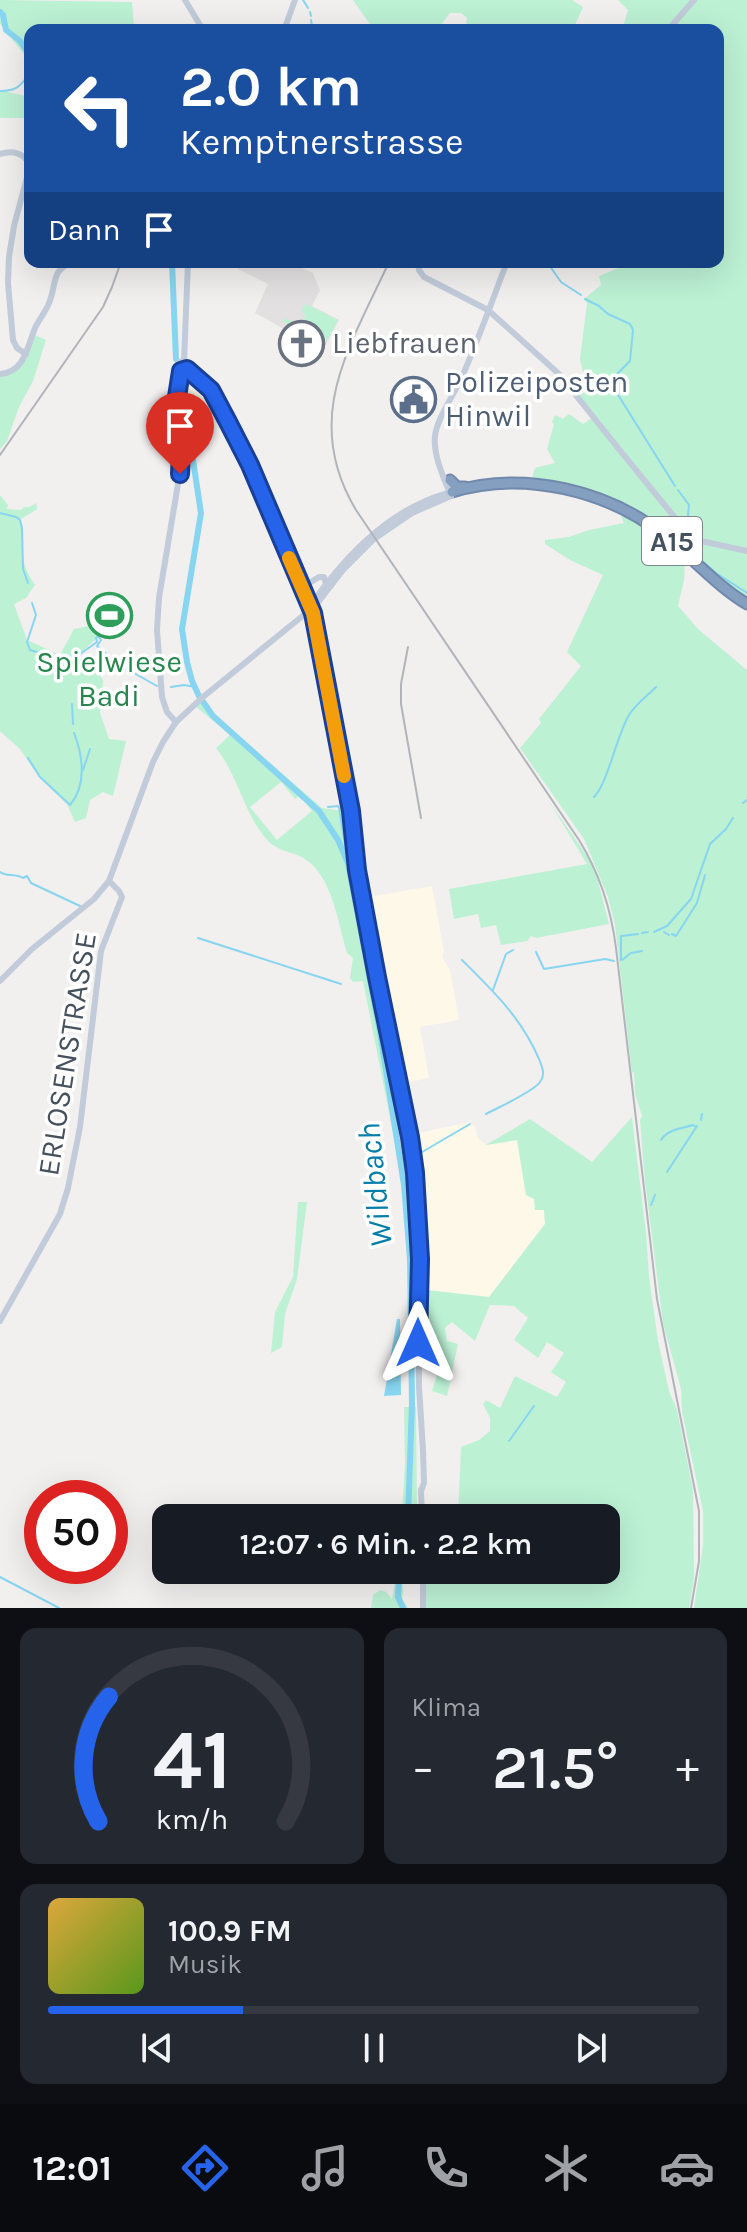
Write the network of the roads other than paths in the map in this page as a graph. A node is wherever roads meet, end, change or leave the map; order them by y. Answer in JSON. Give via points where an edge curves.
{"nodes":[{"id":1,"x":185,"y":0,"type":"edge"},
{"id":2,"x":295,"y":0,"type":"edge"},
{"id":3,"x":694,"y":0,"type":"edge"},
{"id":4,"x":199,"y":24,"type":"edge"},
{"id":5,"x":286,"y":24,"type":"edge"},
{"id":6,"x":673,"y":24,"type":"edge"},
{"id":7,"x":0,"y":154,"type":"edge"},
{"id":8,"x":24,"y":157,"type":"edge"},
{"id":9,"x":24,"y":189,"type":"edge"},
{"id":10,"x":62,"y":268,"type":"edge"},
{"id":11,"x":188,"y":268,"type":"edge"},
{"id":12,"x":419,"y":268,"type":"edge"},
{"id":13,"x":505,"y":268,"type":"edge"},
{"id":14,"x":488,"y":310,"type":"junction"},
{"id":15,"x":26,"y":354,"type":"junction"},
{"id":16,"x":184,"y":367,"type":"junction"},
{"id":17,"x":0,"y":374,"type":"edge"},
{"id":18,"x":447,"y":480,"type":"junction"},
{"id":19,"x":513,"y":484,"type":"junction"},
{"id":20,"x":465,"y":487,"type":"junction"},
{"id":21,"x":451,"y":493,"type":"junction"},
{"id":22,"x":436,"y":497,"type":"junction"},
{"id":23,"x":747,"y":551,"type":"edge"},
{"id":24,"x":326,"y":584,"type":"junction"},
{"id":25,"x":304,"y":593,"type":"junction"},
{"id":26,"x":320,"y":601,"type":"junction"},
{"id":27,"x":747,"y":604,"type":"edge"},
{"id":28,"x":311,"y":609,"type":"junction"},
{"id":29,"x":315,"y":627,"type":"junction"},
{"id":30,"x":285,"y":631,"type":"junction"},
{"id":31,"x":176,"y":722,"type":"junction"},
{"id":32,"x":109,"y":881,"type":"junction"},
{"id":33,"x":0,"y":981,"type":"edge"},
{"id":34,"x":407,"y":1130,"type":"junction"},
{"id":35,"x":418,"y":1277,"type":"junction"},
{"id":36,"x":0,"y":1321,"type":"edge"},
{"id":37,"x":421,"y":1504,"type":"edge"},
{"id":38,"x":423,"y":1584,"type":"edge"},
{"id":39,"x":423,"y":1608,"type":"edge"}],
"edges":[{"from":1,"to":4,"type":"main road"},
{"from":2,"to":5,"type":"main road"},
{"from":3,"to":6,"type":"main road"},
{"from":7,"to":8,"type":"main road"},
{"from":9,"to":15,"type":"main road","via":[[8,271],[13,340]]},
{"from":10,"to":15,"type":"main road"},
{"from":11,"to":16,"type":"main road"},
{"from":12,"to":14,"type":"main road","via":[[425,278]]},
{"from":13,"to":14,"type":"main road"},
{"from":14,"to":18,"type":"main road","via":[[444,415],[439,442]]},
{"from":14,"to":23,"type":"main road","via":[[561,376],[685,530],[701,541]]},
{"from":15,"to":17,"type":"main road","via":[[14,370]]},
{"from":16,"to":25,"type":"main road","via":[[211,390],[228,422]]},
{"from":16,"to":31,"type":"main road","via":[[177,407],[181,466],[157,630],[162,697]]},
{"from":18,"to":20,"type":"highway"},
{"from":18,"to":21,"type":"main road"},
{"from":18,"to":22,"type":"main road"},
{"from":19,"to":20,"type":"highway","number":"A15"},
{"from":19,"to":21,"type":"highway","number":"A15"},
{"from":19,"to":27,"type":"highway","number":"A15","via":[[570,490],[624,509]]},
{"from":20,"to":21,"type":"highway","number":"A15"},
{"from":21,"to":22,"type":"main road"},
{"from":21,"to":26,"type":"main road","via":[[374,539]]},
{"from":22,"to":24,"type":"main road","via":[[377,531]]},
{"from":24,"to":25,"type":"main road","via":[[313,596]]},
{"from":24,"to":25,"type":"main road","via":[[320,576],[306,585]]},
{"from":24,"to":28,"type":"main road"},
{"from":25,"to":28,"type":"main road"},
{"from":26,"to":28,"type":"main road"},
{"from":26,"to":29,"type":"main road"},
{"from":28,"to":29,"type":"main road"},
{"from":28,"to":30,"type":"main road"},
{"from":29,"to":30,"type":"main road","via":[[305,619]]},
{"from":29,"to":34,"type":"main road"},
{"from":30,"to":31,"type":"main road"},
{"from":31,"to":32,"type":"main road","via":[[153,762]]},
{"from":32,"to":33,"type":"main road"},
{"from":32,"to":36,"type":"main road","name":"ERLOSENSTRASSE","via":[[122,897],[101,951],[68,1188],[60,1214]]},
{"from":34,"to":35,"type":"main road"},
{"from":34,"to":35,"type":"main road","via":[[415,1173]]},
{"from":35,"to":37,"type":"main road"},
{"from":38,"to":39,"type":"main road"}]}
